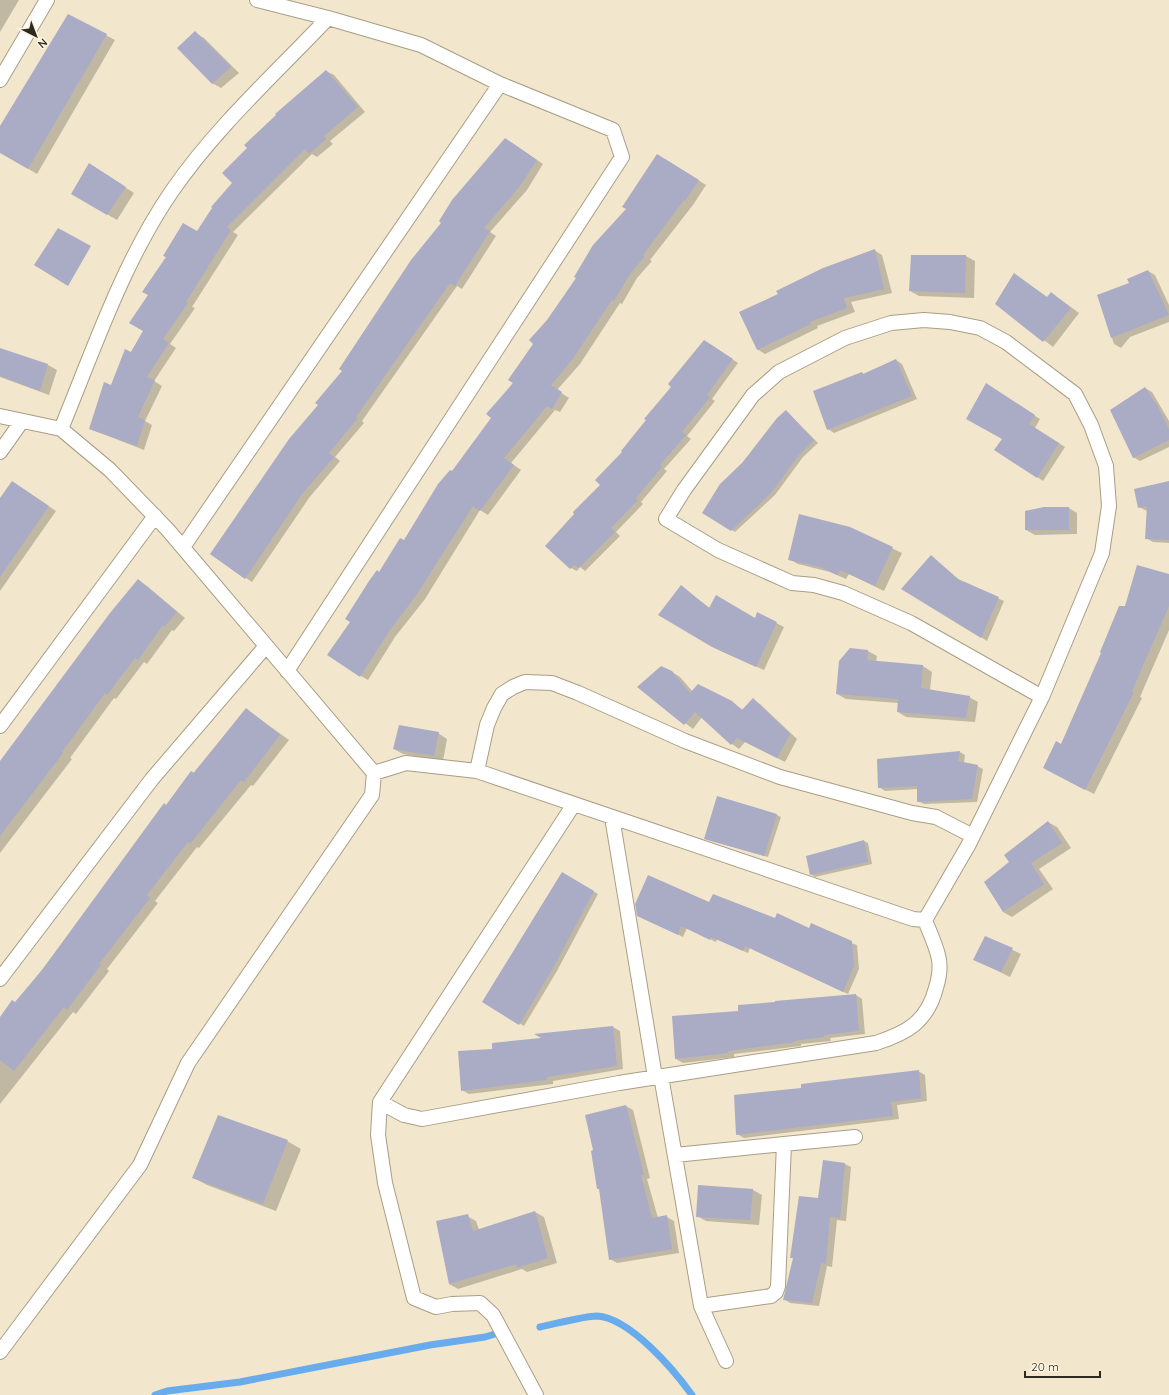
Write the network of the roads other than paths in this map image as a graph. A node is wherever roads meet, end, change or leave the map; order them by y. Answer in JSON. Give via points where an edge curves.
{"nodes":[{"id":1,"x":47,"y":0,"type":"edge"},
{"id":2,"x":258,"y":0,"type":"edge"},
{"id":3,"x":328,"y":18,"type":"junction"},
{"id":4,"x":0,"y":80,"type":"edge"},
{"id":5,"x":500,"y":84,"type":"junction"},
{"id":6,"x":0,"y":416,"type":"edge"},
{"id":7,"x":22,"y":421,"type":"junction"},
{"id":8,"x":61,"y":429,"type":"junction"},
{"id":9,"x":0,"y":452,"type":"edge"},
{"id":10,"x":155,"y":516,"type":"junction"},
{"id":11,"x":183,"y":547,"type":"junction"},
{"id":12,"x":266,"y":646,"type":"junction"},
{"id":13,"x":288,"y":671,"type":"junction"},
{"id":14,"x":1042,"y":697,"type":"junction"},
{"id":15,"x":0,"y":726,"type":"edge"},
{"id":16,"x":477,"y":771,"type":"junction"},
{"id":17,"x":374,"y":773,"type":"junction"},
{"id":18,"x":574,"y":804,"type":"junction"},
{"id":19,"x":612,"y":817,"type":"junction"},
{"id":20,"x":973,"y":836,"type":"junction"},
{"id":21,"x":925,"y":920,"type":"junction"},
{"id":22,"x":0,"y":979,"type":"edge"},
{"id":23,"x":658,"y":1077,"type":"junction"},
{"id":24,"x":380,"y":1102,"type":"junction"},
{"id":25,"x":855,"y":1137,"type":"dead end"},
{"id":26,"x":784,"y":1144,"type":"junction"},
{"id":27,"x":675,"y":1155,"type":"junction"},
{"id":28,"x":701,"y":1306,"type":"junction"},
{"id":29,"x":0,"y":1352,"type":"edge"},
{"id":30,"x":726,"y":1361,"type":"dead end"},
{"id":31,"x":536,"y":1395,"type":"edge"}],
"edges":[{"from":1,"to":4,"type":"lane"},
{"from":2,"to":3,"type":"lane"},
{"from":3,"to":5,"type":"lane","via":[[421,46]]},
{"from":3,"to":8,"type":"lane","via":[[218,134],[173,191],[138,248]]},
{"from":5,"to":11,"type":"lane"},
{"from":5,"to":13,"type":"lane","via":[[613,130],[622,158]]},
{"from":6,"to":7,"type":"lane"},
{"from":7,"to":8,"type":"lane"},
{"from":7,"to":9,"type":"lane"},
{"from":8,"to":10,"type":"lane","via":[[110,470]]},
{"from":10,"to":11,"type":"lane"},
{"from":10,"to":15,"type":"lane"},
{"from":11,"to":12,"type":"lane"},
{"from":12,"to":13,"type":"lane"},
{"from":12,"to":22,"type":"lane","via":[[152,778]]},
{"from":13,"to":17,"type":"lane"},
{"from":14,"to":14,"type":"lane","via":[[1102,553],[1109,506],[1106,466],[1076,394],[1006,342],[980,328],[924,320],[891,323],[845,338],[779,372],[753,395],[666,519],[718,550],[792,583],[814,585],[843,593],[911,623]]},
{"from":14,"to":20,"type":"lane"},
{"from":16,"to":17,"type":"lane","via":[[406,763]]},
{"from":16,"to":18,"type":"lane"},
{"from":16,"to":20,"type":"lane","via":[[487,725],[502,694],[525,682],[552,683],[685,741],[780,777],[912,813],[936,817]]},
{"from":17,"to":29,"type":"lane","via":[[372,795],[188,1063],[140,1165]]},
{"from":18,"to":19,"type":"lane"},
{"from":18,"to":24,"type":"lane"},
{"from":19,"to":21,"type":"lane","via":[[913,919]]},
{"from":19,"to":23,"type":"lane"},
{"from":20,"to":21,"type":"lane"},
{"from":21,"to":23,"type":"lane","via":[[939,956],[939,977],[933,1001],[924,1016],[911,1028],[876,1043]]},
{"from":23,"to":24,"type":"lane","via":[[422,1119],[404,1115]]},
{"from":23,"to":27,"type":"lane"},
{"from":24,"to":31,"type":"lane","via":[[378,1135],[385,1183],[414,1298],[436,1308],[452,1304],[480,1303],[493,1315]]},
{"from":25,"to":26,"type":"lane"},
{"from":26,"to":27,"type":"lane"},
{"from":26,"to":28,"type":"lane","via":[[776,1292],[771,1296]]},
{"from":27,"to":28,"type":"lane"},
{"from":28,"to":30,"type":"lane"}]}
